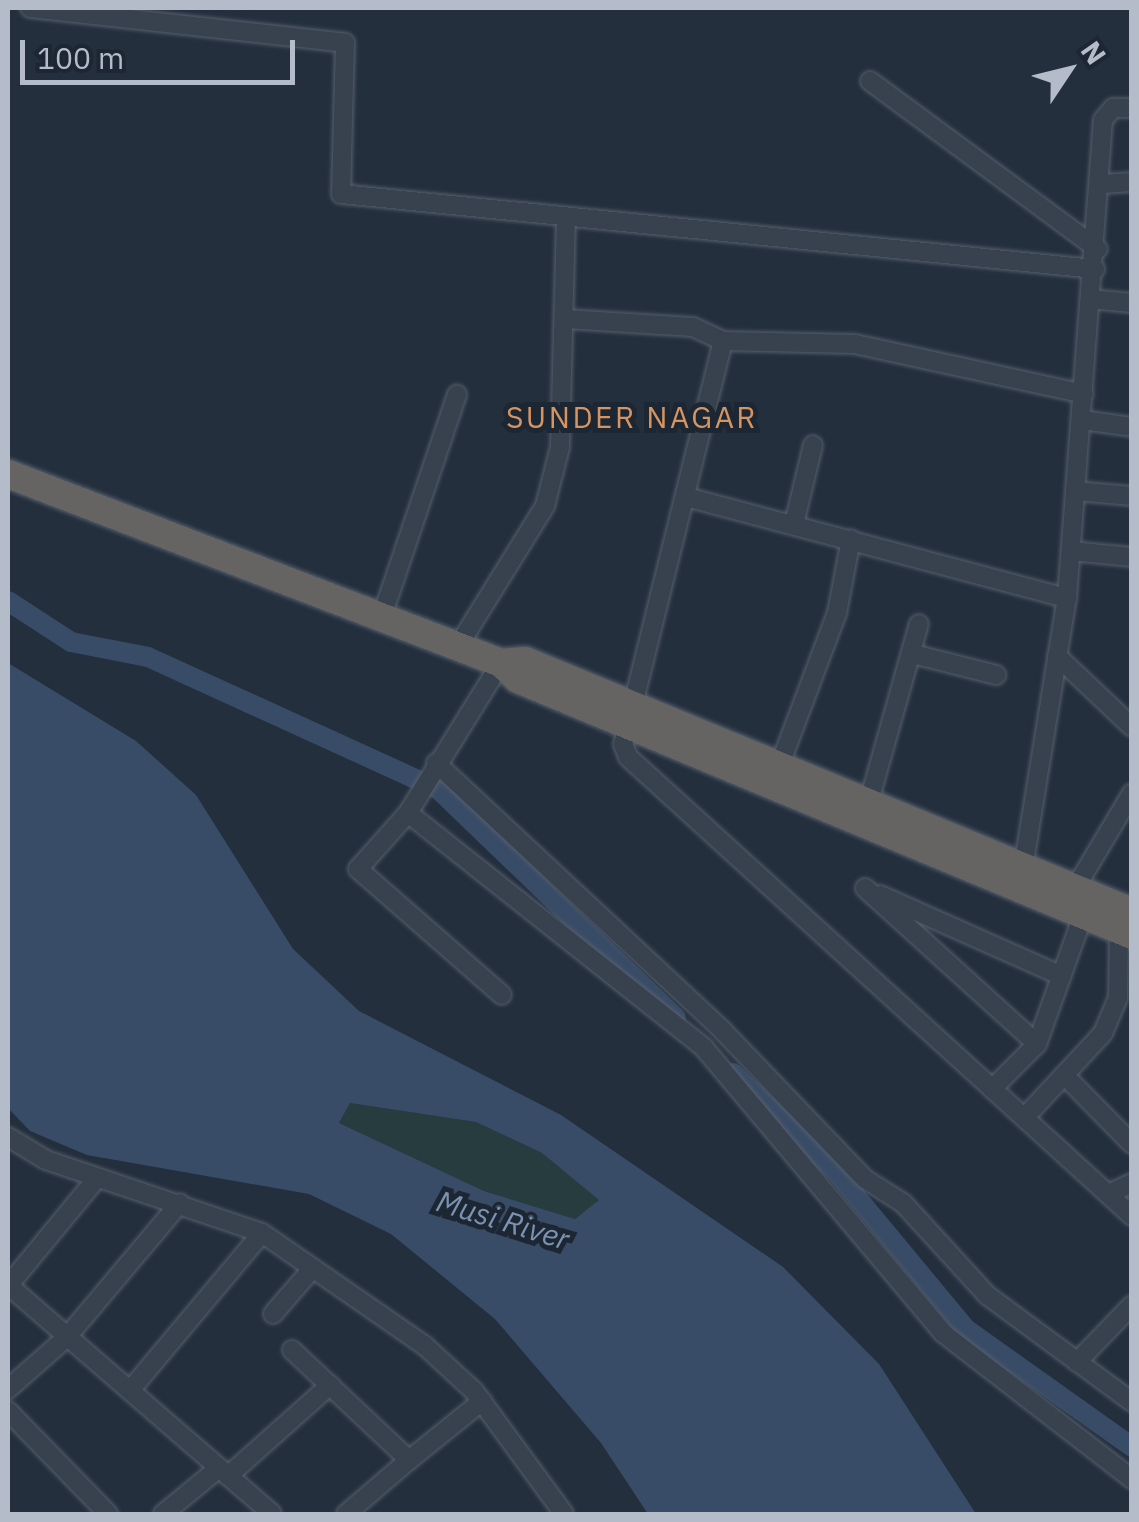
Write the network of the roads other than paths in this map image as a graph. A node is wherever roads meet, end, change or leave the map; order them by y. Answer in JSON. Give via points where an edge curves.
{"nodes":[{"id":1,"x":30,"y":8,"type":"edge"},
{"id":2,"x":870,"y":81,"type":"dead end"},
{"id":3,"x":1132,"y":108,"type":"edge"},
{"id":4,"x":1132,"y":182,"type":"edge"},
{"id":5,"x":1103,"y":184,"type":"junction"},
{"id":6,"x":566,"y":216,"type":"junction"},
{"id":7,"x":1098,"y":248,"type":"junction"},
{"id":8,"x":1095,"y":270,"type":"junction"},
{"id":9,"x":1090,"y":299,"type":"junction"},
{"id":10,"x":1132,"y":303,"type":"edge"},
{"id":11,"x":566,"y":319,"type":"junction"},
{"id":12,"x":722,"y":341,"type":"junction"},
{"id":13,"x":457,"y":394,"type":"dead end"},
{"id":14,"x":1084,"y":394,"type":"junction"},
{"id":15,"x":1082,"y":420,"type":"junction"},
{"id":16,"x":1132,"y":427,"type":"edge"},
{"id":17,"x":812,"y":445,"type":"dead end"},
{"id":18,"x":8,"y":474,"type":"edge"},
{"id":19,"x":1076,"y":491,"type":"junction"},
{"id":20,"x":1132,"y":496,"type":"edge"},
{"id":21,"x":690,"y":498,"type":"junction"},
{"id":22,"x":795,"y":520,"type":"junction"},
{"id":23,"x":851,"y":539,"type":"junction"},
{"id":24,"x":1071,"y":551,"type":"junction"},
{"id":25,"x":1132,"y":558,"type":"edge"},
{"id":26,"x":1067,"y":598,"type":"junction"},
{"id":27,"x":381,"y":619,"type":"junction"},
{"id":28,"x":919,"y":624,"type":"dead end"},
{"id":29,"x":456,"y":648,"type":"junction"},
{"id":30,"x":913,"y":654,"type":"junction"},
{"id":31,"x":1057,"y":656,"type":"junction"},
{"id":32,"x":500,"y":664,"type":"junction"},
{"id":33,"x":996,"y":675,"type":"dead end"},
{"id":34,"x":632,"y":716,"type":"junction"},
{"id":35,"x":1132,"y":727,"type":"edge"},
{"id":36,"x":436,"y":763,"type":"junction"},
{"id":37,"x":779,"y":767,"type":"junction"},
{"id":38,"x":1132,"y":793,"type":"edge"},
{"id":39,"x":868,"y":805,"type":"junction"},
{"id":40,"x":408,"y":814,"type":"junction"},
{"id":41,"x":1126,"y":816,"type":"edge"},
{"id":42,"x":1021,"y":880,"type":"junction"},
{"id":43,"x":1078,"y":905,"type":"junction"},
{"id":44,"x":1127,"y":926,"type":"edge"},
{"id":45,"x":1062,"y":976,"type":"junction"},
{"id":46,"x":502,"y":996,"type":"dead end"},
{"id":47,"x":723,"y":1031,"type":"junction"},
{"id":48,"x":1037,"y":1044,"type":"junction"},
{"id":49,"x":704,"y":1048,"type":"junction"},
{"id":50,"x":1066,"y":1078,"type":"junction"},
{"id":51,"x":992,"y":1089,"type":"junction"},
{"id":52,"x":1026,"y":1118,"type":"junction"},
{"id":53,"x":8,"y":1137,"type":"edge"},
{"id":54,"x":1132,"y":1144,"type":"edge"},
{"id":55,"x":96,"y":1178,"type":"junction"},
{"id":56,"x":1132,"y":1182,"type":"edge"},
{"id":57,"x":1109,"y":1194,"type":"junction"},
{"id":58,"x":180,"y":1203,"type":"junction"},
{"id":59,"x":1132,"y":1216,"type":"edge"},
{"id":60,"x":262,"y":1233,"type":"junction"},
{"id":61,"x":312,"y":1269,"type":"junction"},
{"id":62,"x":8,"y":1286,"type":"edge"},
{"id":63,"x":1132,"y":1304,"type":"edge"},
{"id":64,"x":273,"y":1314,"type":"dead end"},
{"id":65,"x":67,"y":1337,"type":"junction"},
{"id":66,"x":292,"y":1350,"type":"dead end"},
{"id":67,"x":1077,"y":1362,"type":"junction"},
{"id":68,"x":330,"y":1385,"type":"junction"},
{"id":69,"x":132,"y":1388,"type":"junction"},
{"id":70,"x":8,"y":1389,"type":"edge"},
{"id":71,"x":482,"y":1401,"type":"junction"},
{"id":72,"x":1132,"y":1402,"type":"edge"},
{"id":73,"x":8,"y":1411,"type":"edge"},
{"id":74,"x":409,"y":1460,"type":"junction"},
{"id":75,"x":224,"y":1472,"type":"junction"},
{"id":76,"x":1132,"y":1480,"type":"edge"},
{"id":77,"x":108,"y":1514,"type":"edge"},
{"id":78,"x":163,"y":1514,"type":"edge"},
{"id":79,"x":272,"y":1514,"type":"edge"},
{"id":80,"x":346,"y":1514,"type":"edge"},
{"id":81,"x":561,"y":1514,"type":"edge"}],
"edges":[{"from":1,"to":6,"type":"street","via":[[345,43],[341,194]]},
{"from":2,"to":7,"type":"street"},
{"from":3,"to":5,"type":"street","via":[[1113,108],[1103,120]]},
{"from":4,"to":5,"type":"street"},
{"from":5,"to":7,"type":"street"},
{"from":6,"to":8,"type":"street"},
{"from":6,"to":11,"type":"street"},
{"from":7,"to":8,"type":"street"},
{"from":8,"to":9,"type":"street"},
{"from":9,"to":10,"type":"street"},
{"from":9,"to":14,"type":"street"},
{"from":11,"to":12,"type":"street","via":[[693,327]]},
{"from":11,"to":29,"type":"street","via":[[560,447],[545,506]]},
{"from":12,"to":14,"type":"street","via":[[855,344]]},
{"from":12,"to":21,"type":"street"},
{"from":13,"to":27,"type":"street"},
{"from":14,"to":15,"type":"street"},
{"from":15,"to":16,"type":"street"},
{"from":15,"to":19,"type":"street"},
{"from":17,"to":22,"type":"street"},
{"from":18,"to":27,"type":"highway"},
{"from":19,"to":20,"type":"street"},
{"from":19,"to":24,"type":"street"},
{"from":21,"to":22,"type":"street"},
{"from":21,"to":34,"type":"street"},
{"from":22,"to":23,"type":"street"},
{"from":23,"to":26,"type":"street"},
{"from":23,"to":37,"type":"street","via":[[837,614]]},
{"from":24,"to":25,"type":"street"},
{"from":24,"to":26,"type":"street"},
{"from":26,"to":31,"type":"street"},
{"from":27,"to":29,"type":"highway"},
{"from":28,"to":30,"type":"street"},
{"from":29,"to":32,"type":"highway"},
{"from":30,"to":33,"type":"street"},
{"from":30,"to":39,"type":"street"},
{"from":31,"to":35,"type":"street"},
{"from":31,"to":42,"type":"street"},
{"from":32,"to":34,"type":"highway","via":[[526,661]]},
{"from":32,"to":36,"type":"street"},
{"from":34,"to":37,"type":"highway"},
{"from":34,"to":42,"type":"highway"},
{"from":34,"to":51,"type":"street","via":[[623,744],[636,769]]},
{"from":36,"to":40,"type":"street"},
{"from":36,"to":47,"type":"street"},
{"from":37,"to":39,"type":"highway"},
{"from":38,"to":41,"type":"street"},
{"from":39,"to":42,"type":"highway"},
{"from":40,"to":46,"type":"street","via":[[358,869]]},
{"from":40,"to":49,"type":"street"},
{"from":41,"to":43,"type":"street"},
{"from":42,"to":43,"type":"highway"},
{"from":43,"to":44,"type":"highway"},
{"from":43,"to":45,"type":"street"},
{"from":44,"to":50,"type":"street","via":[[1118,998]]},
{"from":45,"to":48,"type":"street"},
{"from":45,"to":48,"type":"street","via":[[865,888]]},
{"from":47,"to":49,"type":"street"},
{"from":47,"to":67,"type":"street","via":[[865,1179],[904,1203],[987,1295]]},
{"from":48,"to":51,"type":"street"},
{"from":49,"to":76,"type":"street","via":[[944,1333]]},
{"from":50,"to":52,"type":"street"},
{"from":50,"to":54,"type":"street"},
{"from":51,"to":52,"type":"street"},
{"from":52,"to":57,"type":"street"},
{"from":53,"to":55,"type":"street"},
{"from":55,"to":58,"type":"street"},
{"from":55,"to":62,"type":"street"},
{"from":56,"to":57,"type":"street"},
{"from":57,"to":59,"type":"street"},
{"from":58,"to":60,"type":"street"},
{"from":58,"to":65,"type":"street"},
{"from":60,"to":61,"type":"street"},
{"from":60,"to":69,"type":"street"},
{"from":61,"to":64,"type":"street"},
{"from":61,"to":71,"type":"street","via":[[424,1345]]},
{"from":62,"to":65,"type":"street"},
{"from":63,"to":67,"type":"street"},
{"from":65,"to":69,"type":"street"},
{"from":65,"to":70,"type":"street"},
{"from":66,"to":68,"type":"street"},
{"from":67,"to":72,"type":"street"},
{"from":68,"to":74,"type":"street"},
{"from":68,"to":75,"type":"street"},
{"from":69,"to":75,"type":"street"},
{"from":71,"to":74,"type":"street"},
{"from":71,"to":81,"type":"street"},
{"from":73,"to":77,"type":"street"},
{"from":74,"to":80,"type":"street"},
{"from":75,"to":78,"type":"street"},
{"from":75,"to":79,"type":"street"}]}
